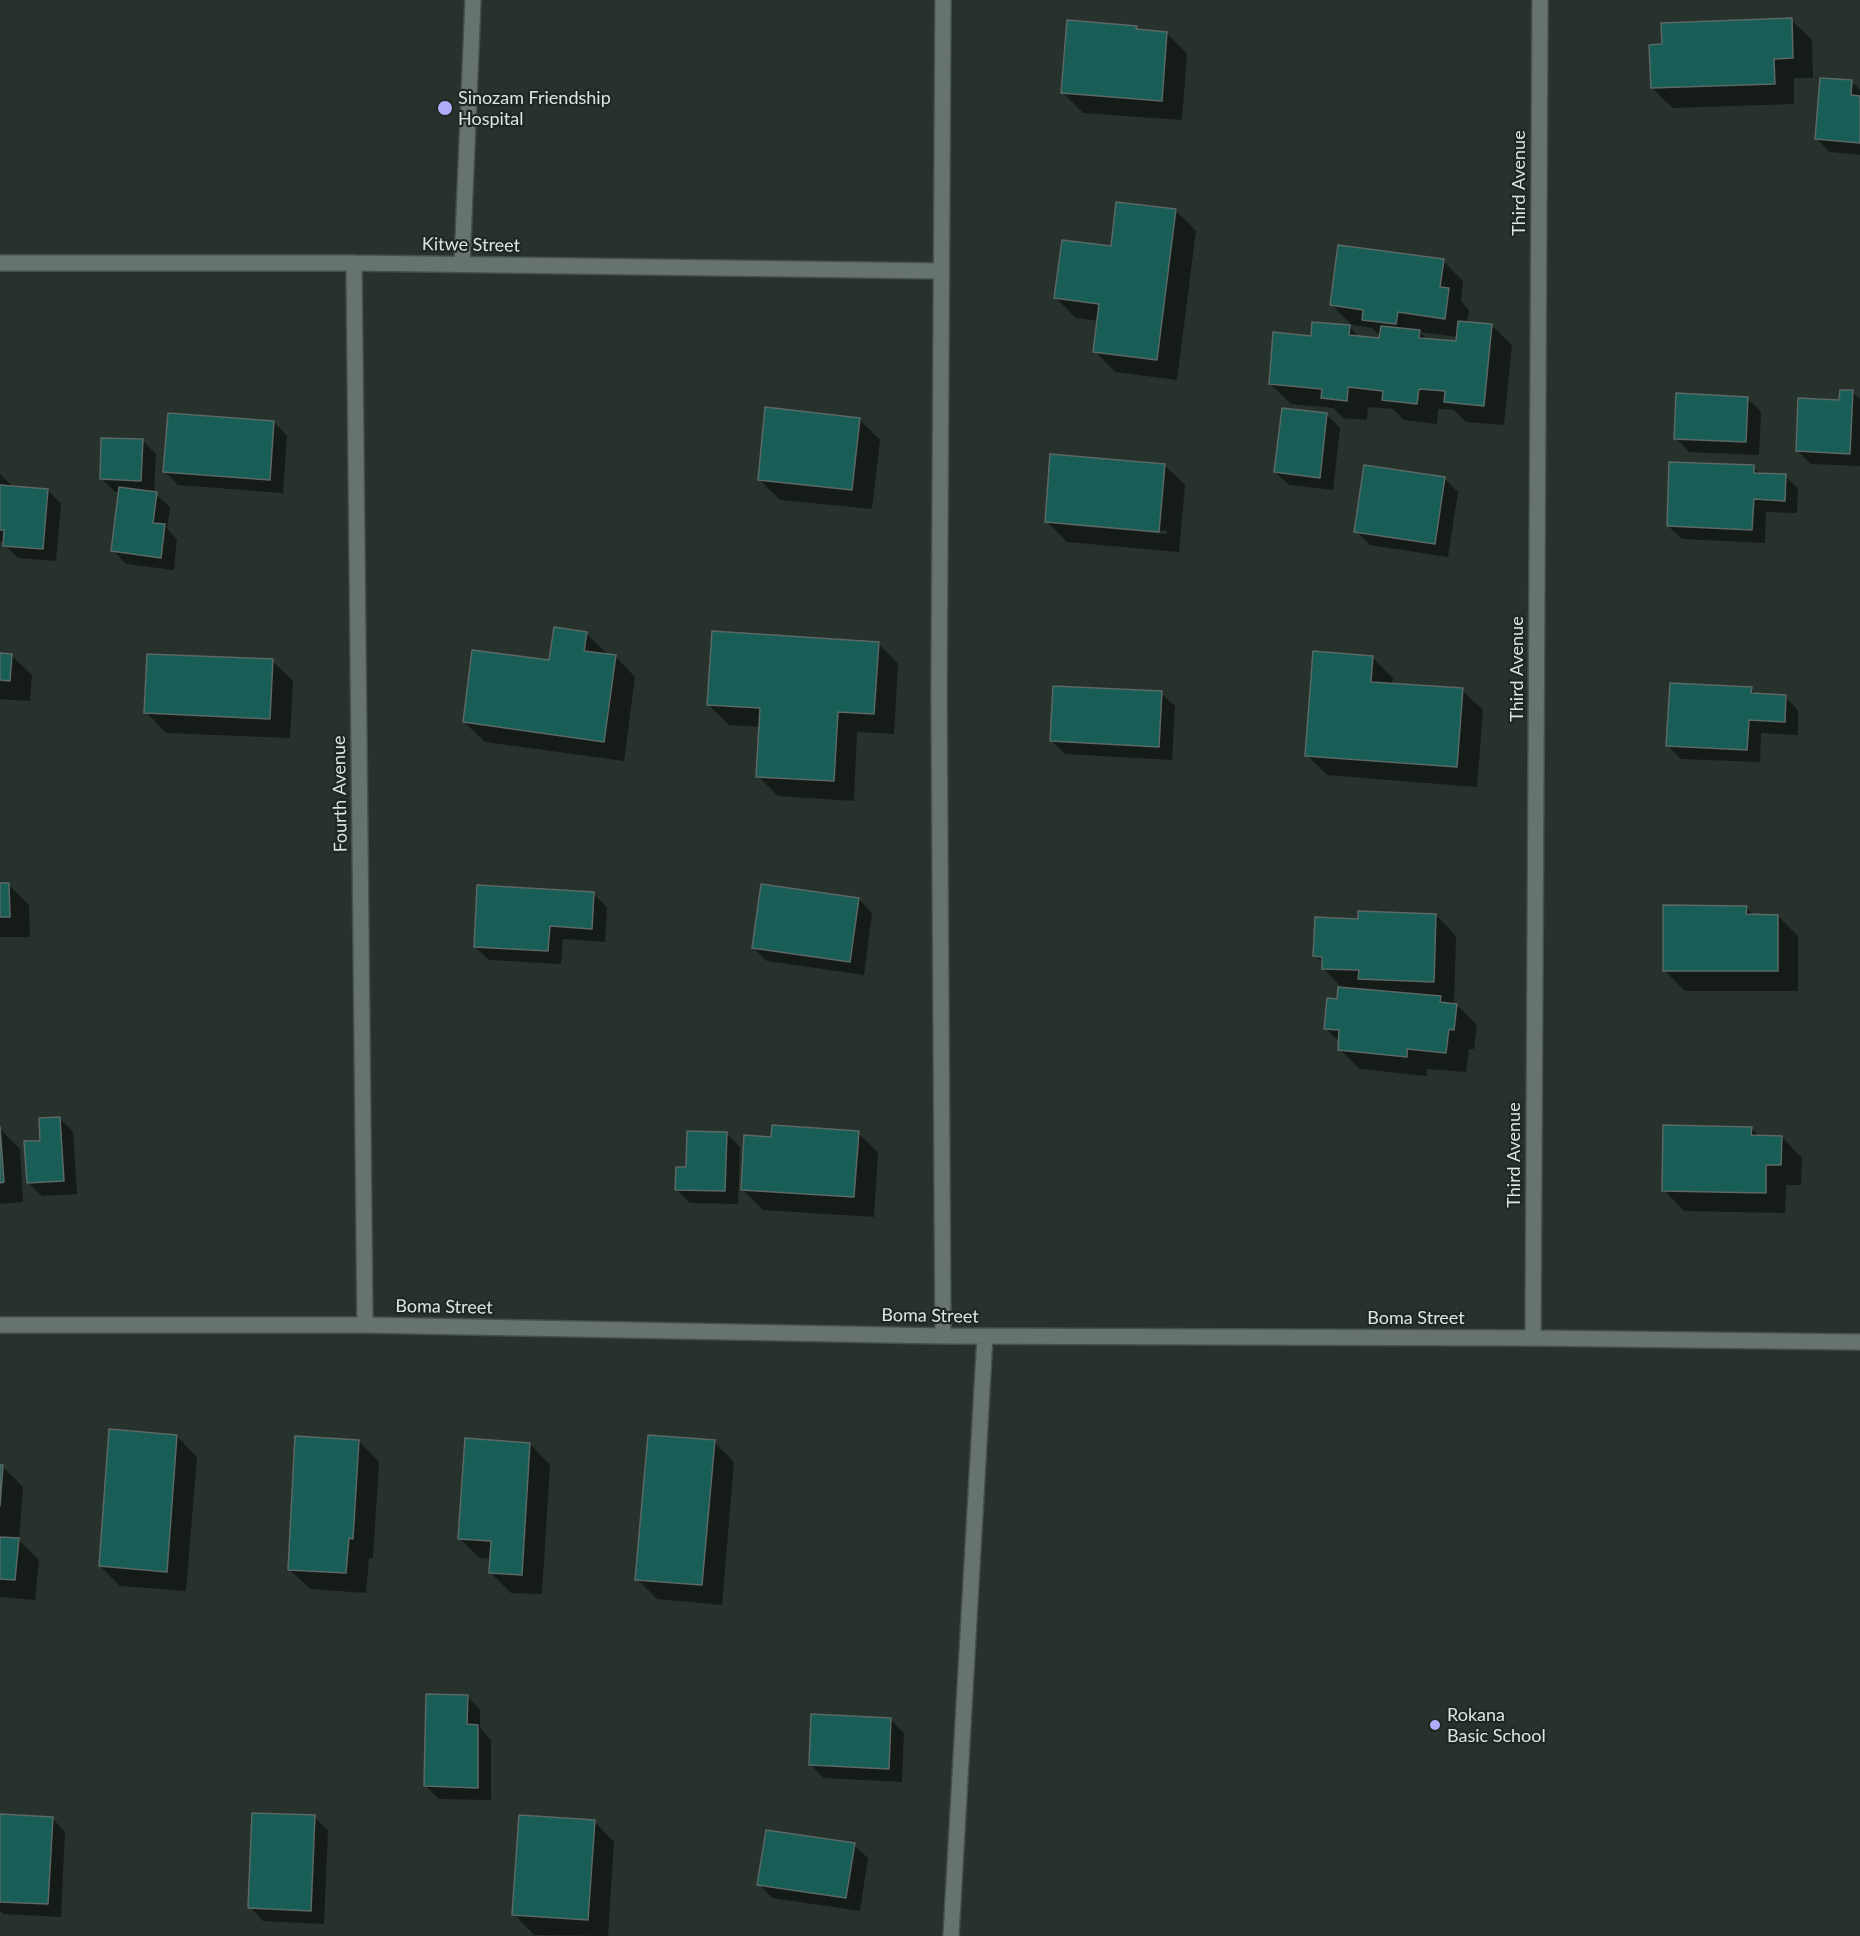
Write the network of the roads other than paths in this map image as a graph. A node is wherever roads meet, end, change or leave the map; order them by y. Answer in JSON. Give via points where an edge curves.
{"nodes":[{"id":1,"x":473,"y":0,"type":"edge"},
{"id":2,"x":943,"y":0,"type":"edge"},
{"id":3,"x":1539,"y":0,"type":"edge"},
{"id":4,"x":0,"y":262,"type":"edge"},
{"id":5,"x":354,"y":263,"type":"junction"},
{"id":6,"x":462,"y":264,"type":"junction"},
{"id":7,"x":941,"y":271,"type":"junction"},
{"id":8,"x":0,"y":1325,"type":"edge"},
{"id":9,"x":364,"y":1325,"type":"junction"},
{"id":10,"x":943,"y":1336,"type":"junction"},
{"id":11,"x":985,"y":1336,"type":"junction"},
{"id":12,"x":1533,"y":1338,"type":"junction"},
{"id":13,"x":1860,"y":1342,"type":"edge"},
{"id":14,"x":951,"y":1936,"type":"edge"}],
"edges":[{"from":1,"to":6,"type":"street"},
{"from":2,"to":7,"type":"street"},
{"from":3,"to":12,"type":"street","name":"Third Avenue"},
{"from":4,"to":5,"type":"street","name":"Kitwe Street"},
{"from":5,"to":6,"type":"street","name":"Kitwe Street"},
{"from":5,"to":9,"type":"street","name":"Fourth Avenue"},
{"from":6,"to":7,"type":"street","name":"Kitwe Street"},
{"from":7,"to":10,"type":"street"},
{"from":8,"to":9,"type":"street","name":"Boma Street"},
{"from":9,"to":10,"type":"street","name":"Boma Street"},
{"from":10,"to":11,"type":"street","name":"Boma Street"},
{"from":11,"to":12,"type":"street","name":"Boma Street"},
{"from":11,"to":14,"type":"street"},
{"from":12,"to":13,"type":"street","name":"Boma Street"}]}
